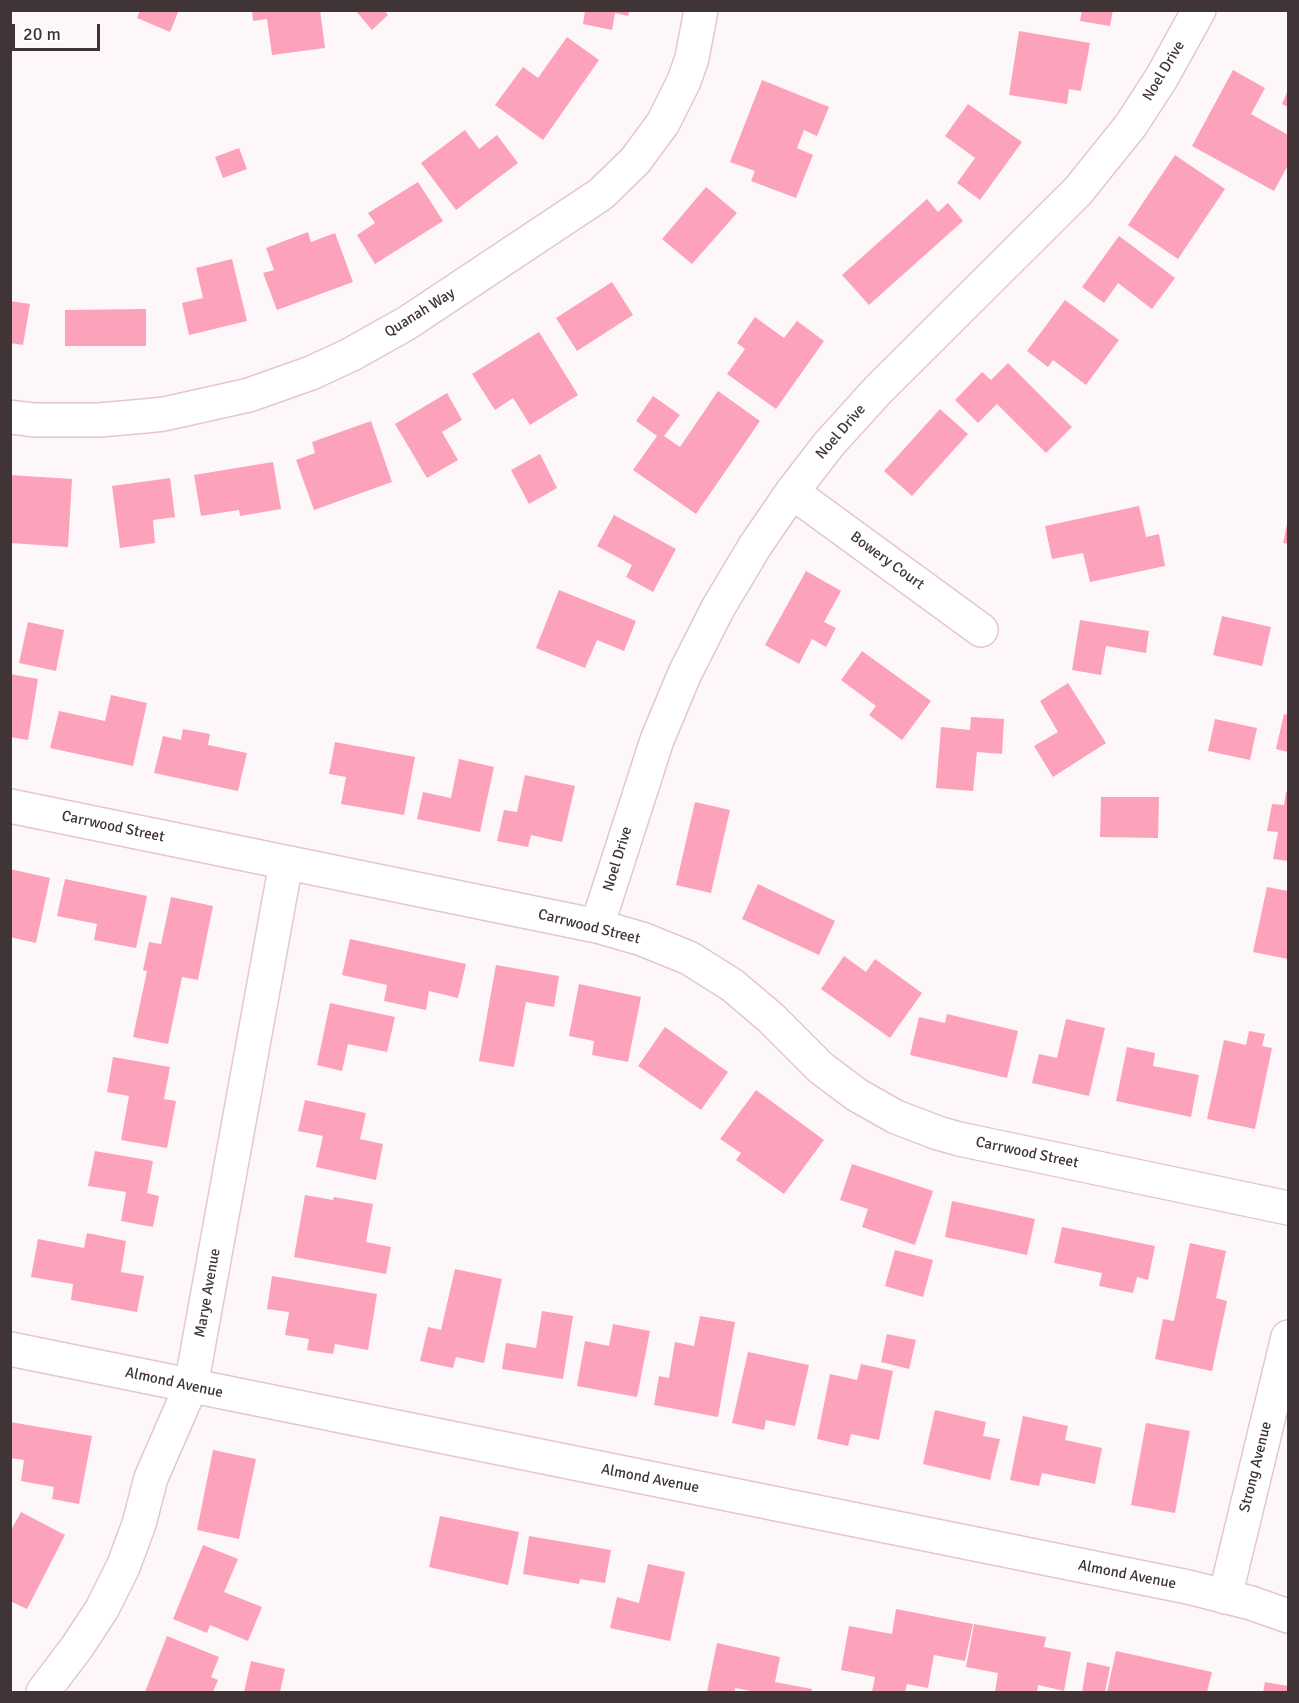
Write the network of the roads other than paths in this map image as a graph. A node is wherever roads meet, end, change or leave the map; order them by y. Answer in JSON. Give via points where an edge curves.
{"nodes":[{"id":1,"x":702,"y":10,"type":"edge"},
{"id":2,"x":1199,"y":10,"type":"edge"},
{"id":3,"x":10,"y":417,"type":"edge"},
{"id":4,"x":792,"y":492,"type":"junction"},
{"id":5,"x":981,"y":630,"type":"dead end"},
{"id":6,"x":10,"y":806,"type":"edge"},
{"id":7,"x":286,"y":863,"type":"junction"},
{"id":8,"x":597,"y":926,"type":"junction"},
{"id":9,"x":1288,"y":1208,"type":"edge"},
{"id":10,"x":1288,"y":1337,"type":"edge"},
{"id":11,"x":10,"y":1349,"type":"edge"},
{"id":12,"x":191,"y":1386,"type":"junction"},
{"id":13,"x":1225,"y":1597,"type":"junction"},
{"id":14,"x":1288,"y":1616,"type":"edge"},
{"id":15,"x":43,"y":1692,"type":"edge"}],
"edges":[{"from":1,"to":3,"type":"street","name":"Quanah Way","via":[[684,81],[663,123],[635,161],[601,194],[407,323],[311,373],[249,395],[164,414],[122,418]]},
{"from":2,"to":4,"type":"street","name":"Noel Drive","via":[[1131,125],[1078,191],[878,390]]},
{"from":4,"to":5,"type":"street","name":"Bowery Court"},
{"from":4,"to":8,"type":"street","name":"Noel Drive","via":[[718,608],[685,673],[657,740]]},
{"from":6,"to":7,"type":"street","name":"Carrwood Street"},
{"from":7,"to":8,"type":"street","name":"Carrwood Street"},
{"from":7,"to":12,"type":"street","name":"Marye Avenue"},
{"from":8,"to":9,"type":"street","name":"Carrwood Street","via":[[689,958],[732,985],[821,1068],[896,1117],[960,1139]]},
{"from":10,"to":13,"type":"street","name":"Strong Avenue"},
{"from":11,"to":12,"type":"street","name":"Almond Avenue"},
{"from":12,"to":13,"type":"street","name":"Almond Avenue"},
{"from":12,"to":15,"type":"street","name":"Marye Avenue","via":[[151,1478],[123,1567],[102,1609]]},
{"from":13,"to":14,"type":"street","name":"Almond Avenue"}]}
